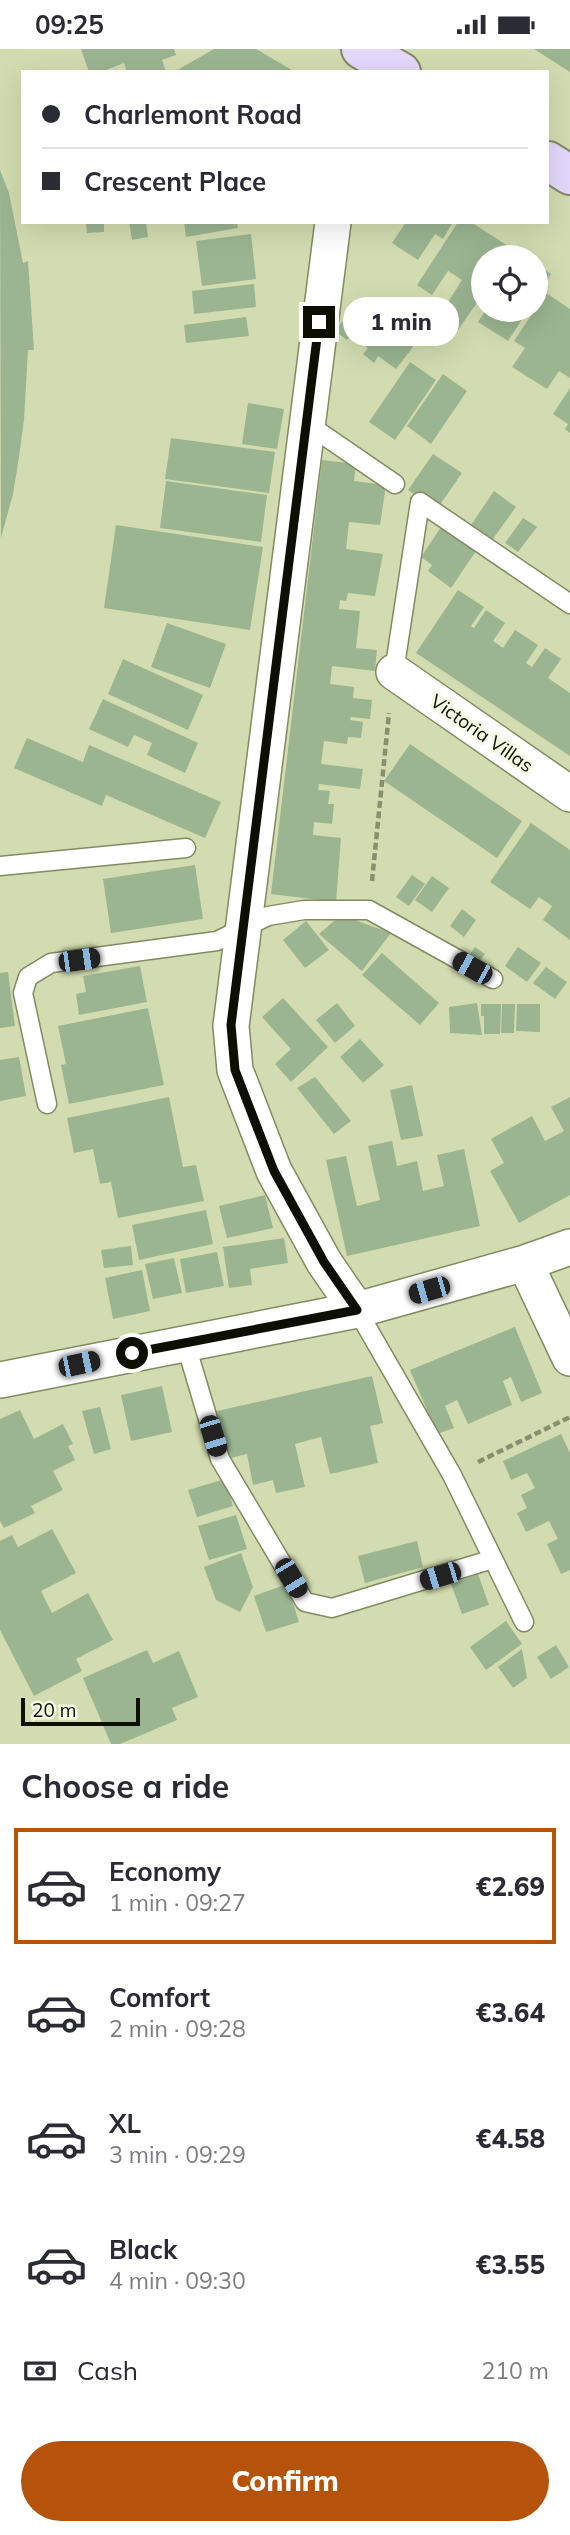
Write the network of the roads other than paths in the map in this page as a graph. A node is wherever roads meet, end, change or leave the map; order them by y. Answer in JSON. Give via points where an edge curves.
{"nodes":[{"id":1,"x":355,"y":49,"type":"edge"},
{"id":2,"x":361,"y":49,"type":"edge"},
{"id":3,"x":352,"y":70,"type":"edge"},
{"id":4,"x":398,"y":70,"type":"edge"},
{"id":5,"x":549,"y":162,"type":"edge"},
{"id":6,"x":570,"y":175,"type":"edge"},
{"id":7,"x":332,"y":224,"type":"edge"},
{"id":8,"x":306,"y":422,"type":"junction"},
{"id":9,"x":395,"y":484,"type":"dead end"},
{"id":10,"x":570,"y":604,"type":"edge"},
{"id":11,"x":394,"y":672,"type":"joint"},
{"id":12,"x":570,"y":794,"type":"edge"},
{"id":13,"x":186,"y":848,"type":"dead end"},
{"id":14,"x":0,"y":866,"type":"edge"},
{"id":15,"x":244,"y":929,"type":"junction"},
{"id":16,"x":493,"y":979,"type":"dead end"},
{"id":17,"x":47,"y":1104,"type":"dead end"},
{"id":18,"x":570,"y":1247,"type":"edge"},
{"id":19,"x":525,"y":1263,"type":"junction"},
{"id":20,"x":357,"y":1310,"type":"junction"},
{"id":21,"x":185,"y":1342,"type":"junction"},
{"id":22,"x":570,"y":1358,"type":"edge"},
{"id":23,"x":0,"y":1380,"type":"edge"},
{"id":24,"x":493,"y":1559,"type":"junction"},
{"id":25,"x":524,"y":1622,"type":"dead end"}],
"edges":[{"from":1,"to":3,"type":"street"},
{"from":2,"to":4,"type":"main road"},
{"from":5,"to":6,"type":"main road"},
{"from":7,"to":8,"type":"street"},
{"from":8,"to":9,"type":"lane"},
{"from":8,"to":15,"type":"street"},
{"from":10,"to":11,"type":"lane","via":[[420,502]]},
{"from":11,"to":12,"type":"street","name":"Victoria Villas"},
{"from":13,"to":14,"type":"lane"},
{"from":15,"to":16,"type":"lane","via":[[268,916],[304,909],[369,910]]},
{"from":15,"to":17,"type":"lane","via":[[217,941],[51,963],[29,977],[23,993]]},
{"from":15,"to":20,"type":"street","via":[[231,1025],[235,1070],[274,1171],[324,1262]]},
{"from":18,"to":19,"type":"street"},
{"from":19,"to":20,"type":"street"},
{"from":19,"to":22,"type":"street"},
{"from":20,"to":21,"type":"street"},
{"from":20,"to":24,"type":"lane","via":[[452,1475]]},
{"from":21,"to":23,"type":"street"},
{"from":21,"to":24,"type":"lane","via":[[220,1459],[305,1602],[332,1608]]},
{"from":24,"to":25,"type":"lane"}]}
